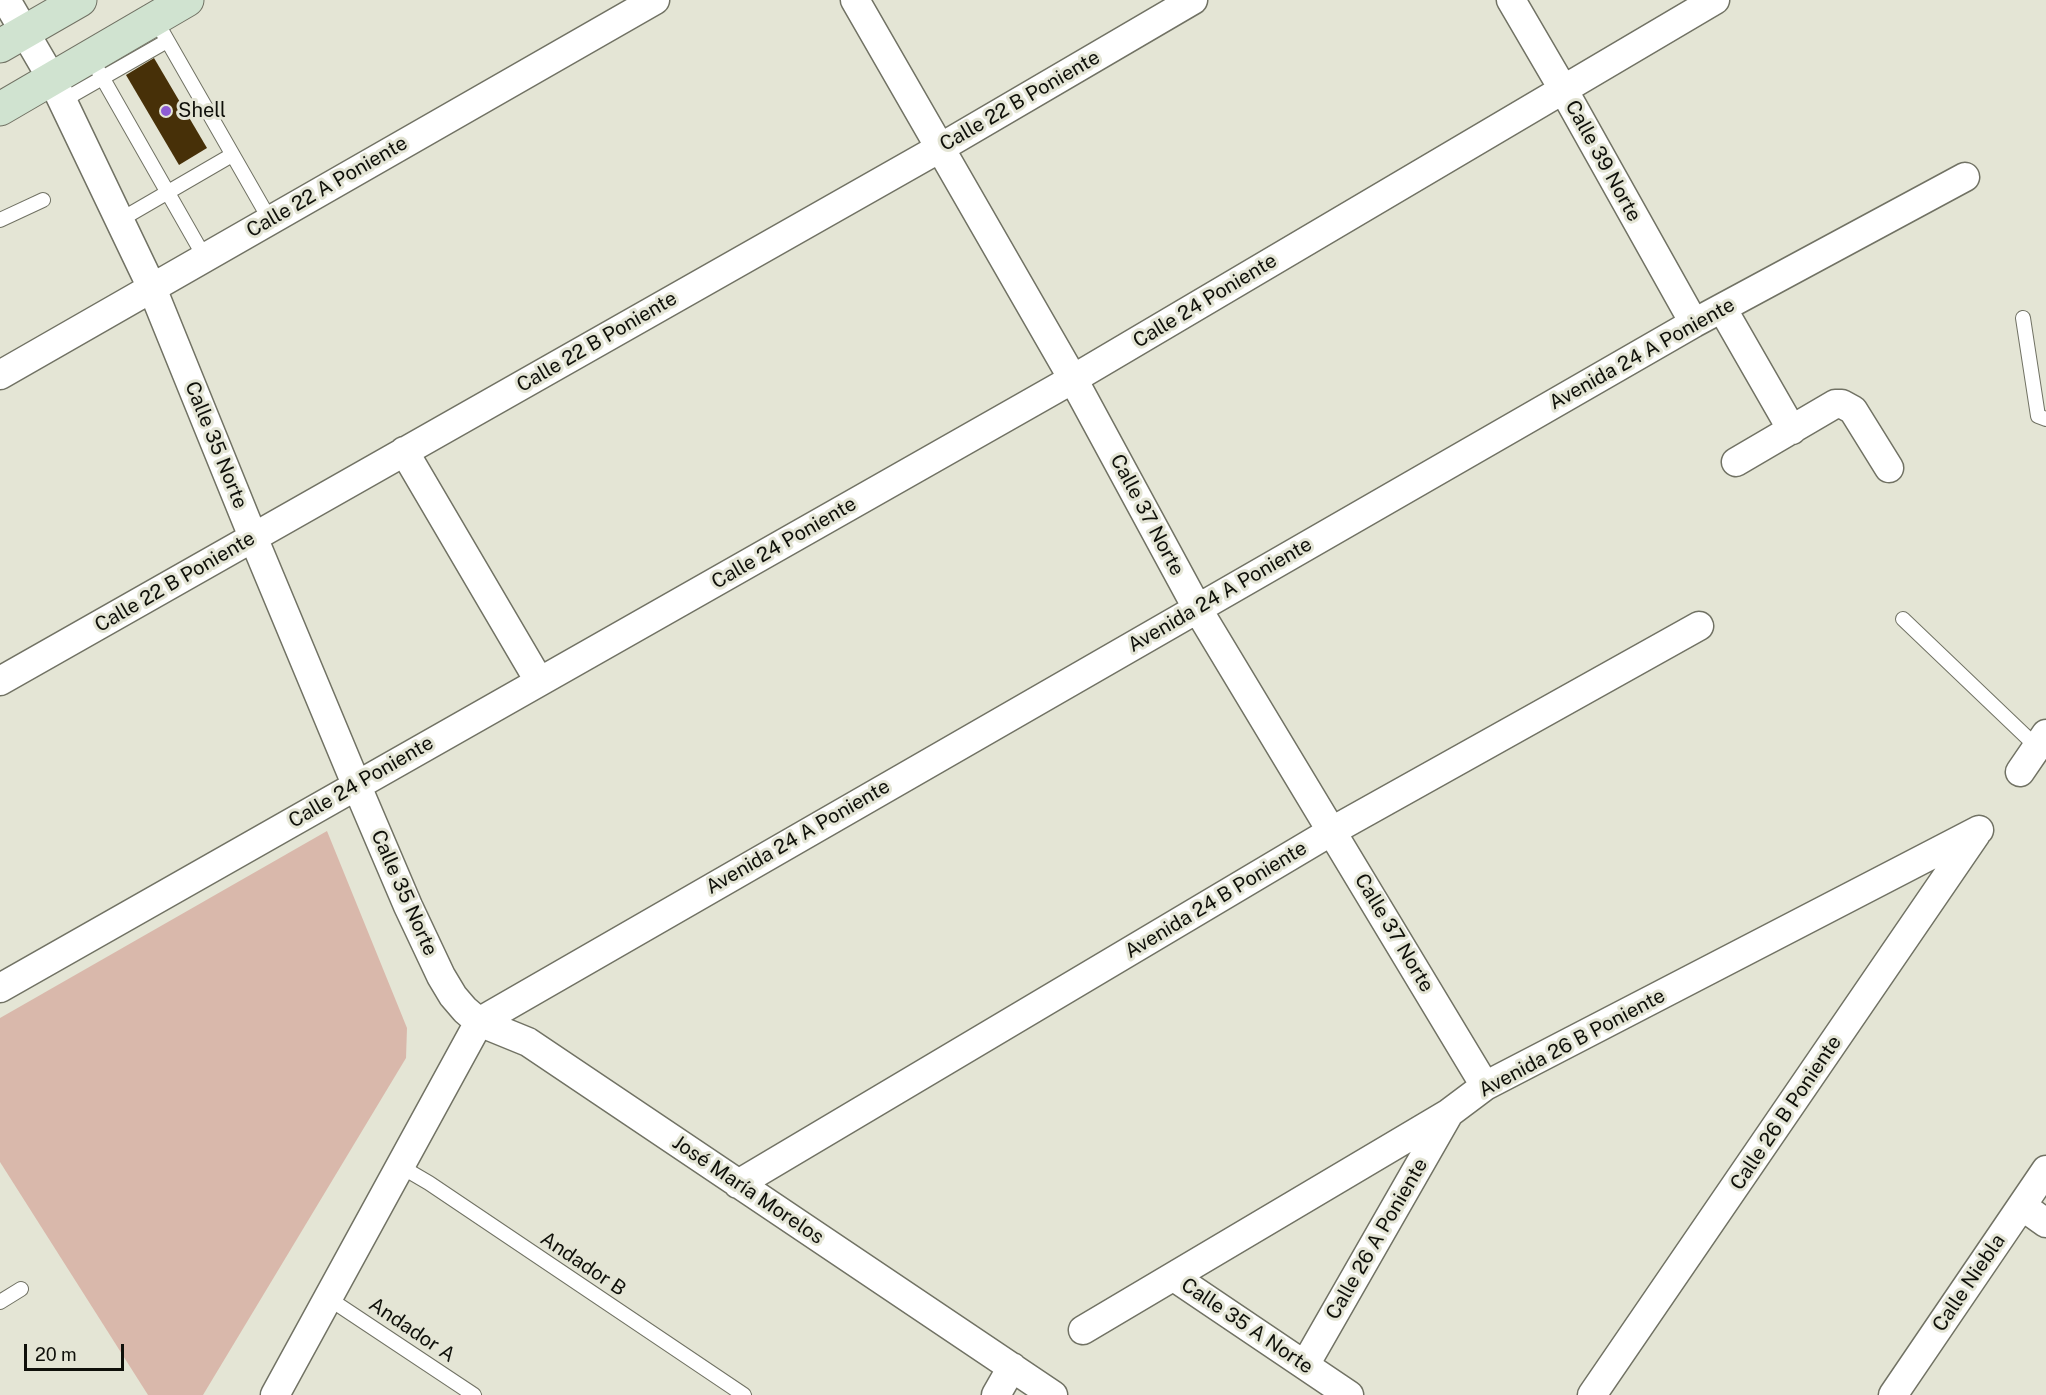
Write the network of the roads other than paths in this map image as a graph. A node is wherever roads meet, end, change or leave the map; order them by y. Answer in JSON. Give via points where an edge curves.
{"nodes":[{"id":1,"x":6,"y":0,"type":"edge"},
{"id":2,"x":80,"y":0,"type":"edge"},
{"id":3,"x":187,"y":0,"type":"edge"},
{"id":4,"x":655,"y":0,"type":"edge"},
{"id":5,"x":855,"y":0,"type":"edge"},
{"id":6,"x":1193,"y":0,"type":"edge"},
{"id":7,"x":1511,"y":0,"type":"edge"},
{"id":8,"x":1715,"y":0,"type":"edge"},
{"id":9,"x":161,"y":30,"type":"junction"},
{"id":10,"x":12,"y":39,"type":"edge"},
{"id":11,"x":97,"y":67,"type":"junction"},
{"id":12,"x":1563,"y":89,"type":"junction"},
{"id":13,"x":57,"y":90,"type":"junction"},
{"id":14,"x":0,"y":109,"type":"edge"},
{"id":15,"x":940,"y":148,"type":"junction"},
{"id":16,"x":232,"y":155,"type":"junction"},
{"id":17,"x":1965,"y":177,"type":"dead end"},
{"id":18,"x":168,"y":192,"type":"junction"},
{"id":19,"x":43,"y":200,"type":"dead end"},
{"id":20,"x":0,"y":220,"type":"edge"},
{"id":21,"x":120,"y":220,"type":"junction"},
{"id":22,"x":270,"y":220,"type":"junction"},
{"id":23,"x":205,"y":258,"type":"junction"},
{"id":24,"x":152,"y":288,"type":"junction"},
{"id":25,"x":1722,"y":308,"type":"junction"},
{"id":26,"x":2023,"y":318,"type":"dead end"},
{"id":27,"x":1694,"y":323,"type":"junction"},
{"id":28,"x":0,"y":375,"type":"edge"},
{"id":29,"x":1073,"y":379,"type":"junction"},
{"id":30,"x":2046,"y":419,"type":"edge"},
{"id":31,"x":1792,"y":430,"type":"junction"},
{"id":32,"x":404,"y":452,"type":"junction"},
{"id":33,"x":1736,"y":462,"type":"dead end"},
{"id":34,"x":1889,"y":468,"type":"dead end"},
{"id":35,"x":253,"y":537,"type":"junction"},
{"id":36,"x":1197,"y":608,"type":"junction"},
{"id":37,"x":1903,"y":619,"type":"dead end"},
{"id":38,"x":1699,"y":626,"type":"dead end"},
{"id":39,"x":0,"y":681,"type":"edge"},
{"id":40,"x":538,"y":681,"type":"junction"},
{"id":41,"x":2042,"y":740,"type":"edge"},
{"id":42,"x":2020,"y":772,"type":"dead end"},
{"id":43,"x":356,"y":784,"type":"junction"},
{"id":44,"x":1979,"y":830,"type":"joint"},
{"id":45,"x":1332,"y":831,"type":"junction"},
{"id":46,"x":0,"y":988,"type":"edge"},
{"id":47,"x":479,"y":1022,"type":"junction"},
{"id":48,"x":1485,"y":1086,"type":"junction"},
{"id":49,"x":1449,"y":1113,"type":"junction"},
{"id":50,"x":400,"y":1166,"type":"junction"},
{"id":51,"x":2046,"y":1170,"type":"edge"},
{"id":52,"x":738,"y":1184,"type":"junction"},
{"id":53,"x":2022,"y":1206,"type":"junction"},
{"id":54,"x":2046,"y":1222,"type":"edge"},
{"id":55,"x":1174,"y":1277,"type":"junction"},
{"id":56,"x":21,"y":1288,"type":"dead end"},
{"id":57,"x":328,"y":1298,"type":"junction"},
{"id":58,"x":0,"y":1302,"type":"edge"},
{"id":59,"x":1083,"y":1330,"type":"dead end"},
{"id":60,"x":1305,"y":1365,"type":"junction"},
{"id":61,"x":1012,"y":1367,"type":"junction"},
{"id":62,"x":275,"y":1395,"type":"edge"},
{"id":63,"x":474,"y":1395,"type":"edge"},
{"id":64,"x":744,"y":1395,"type":"edge"},
{"id":65,"x":996,"y":1395,"type":"edge"},
{"id":66,"x":1053,"y":1395,"type":"edge"},
{"id":67,"x":1349,"y":1395,"type":"edge"},
{"id":68,"x":1593,"y":1395,"type":"edge"},
{"id":69,"x":1893,"y":1395,"type":"edge"}],
"edges":[{"from":1,"to":10,"type":"street","name":"Calle 35 Norte"},
{"from":2,"to":10,"type":"main road"},
{"from":3,"to":9,"type":"main road"},
{"from":4,"to":22,"type":"street","name":"Calle 22 A Poniente"},
{"from":5,"to":15,"type":"street","name":"Calle 37 Norte"},
{"from":6,"to":15,"type":"street","name":"Calle 22 B Poniente"},
{"from":7,"to":12,"type":"street","name":"Calle 39 Norte"},
{"from":8,"to":12,"type":"street","name":"Calle 24 Poniente"},
{"from":9,"to":11,"type":"main road"},
{"from":9,"to":16,"type":"lane"},
{"from":10,"to":13,"type":"street","name":"Calle 35 Norte"},
{"from":11,"to":13,"type":"main road"},
{"from":11,"to":18,"type":"lane"},
{"from":12,"to":27,"type":"street","name":"Calle 39 Norte"},
{"from":12,"to":29,"type":"street","name":"Calle 24 Poniente"},
{"from":13,"to":14,"type":"main road"},
{"from":13,"to":21,"type":"street","name":"Calle 35 Norte"},
{"from":15,"to":29,"type":"street","name":"Calle 37 Norte"},
{"from":15,"to":32,"type":"street","name":"Calle 22 B Poniente"},
{"from":16,"to":18,"type":"lane"},
{"from":16,"to":22,"type":"lane"},
{"from":17,"to":25,"type":"street","name":"Avenida 24 A Poniente"},
{"from":18,"to":21,"type":"lane"},
{"from":18,"to":23,"type":"lane"},
{"from":19,"to":20,"type":"lane"},
{"from":21,"to":24,"type":"street","name":"Calle 35 Norte"},
{"from":22,"to":23,"type":"street","name":"Calle 22 A Poniente"},
{"from":23,"to":24,"type":"street","name":"Calle 22 A Poniente"},
{"from":24,"to":28,"type":"street","name":"Calle 22 A Poniente"},
{"from":24,"to":35,"type":"street","name":"Calle 35 Norte"},
{"from":25,"to":27,"type":"street","name":"Avenida 24 A Poniente"},
{"from":25,"to":31,"type":"street"},
{"from":26,"to":30,"type":"lane","via":[[2038,416]]},
{"from":27,"to":36,"type":"street","name":"Avenida 24 A Poniente"},
{"from":29,"to":36,"type":"street","name":"Calle 37 Norte"},
{"from":29,"to":40,"type":"street","name":"Calle 24 Poniente"},
{"from":31,"to":33,"type":"street"},
{"from":31,"to":34,"type":"street","via":[[1835,404],[1842,404],[1853,410]]},
{"from":32,"to":35,"type":"street","name":"Calle 22 B Poniente"},
{"from":32,"to":40,"type":"street"},
{"from":35,"to":39,"type":"street","name":"Calle 22 B Poniente"},
{"from":35,"to":43,"type":"street","name":"Calle 35 Norte"},
{"from":36,"to":45,"type":"street","name":"Calle 37 Norte"},
{"from":36,"to":47,"type":"street","name":"Avenida 24 A Poniente"},
{"from":37,"to":41,"type":"lane"},
{"from":38,"to":45,"type":"street","name":"Avenida 24 B Poniente"},
{"from":40,"to":43,"type":"street","name":"Calle 24 Poniente"},
{"from":41,"to":42,"type":"street"},
{"from":43,"to":46,"type":"street","name":"Calle 24 Poniente"},
{"from":43,"to":47,"type":"street","name":"Calle 35 Norte","via":[[441,976],[465,1011]]},
{"from":44,"to":48,"type":"street","name":"Avenida 26 B Poniente"},
{"from":44,"to":68,"type":"street","name":"Calle 26 B Poniente"},
{"from":45,"to":48,"type":"street","name":"Calle 37 Norte"},
{"from":45,"to":52,"type":"street","name":"Avenida 24 B Poniente"},
{"from":47,"to":50,"type":"street"},
{"from":47,"to":52,"type":"street","name":"José María Morelos","via":[[528,1042]]},
{"from":48,"to":49,"type":"street","name":"Avenida 26 B Poniente"},
{"from":49,"to":55,"type":"street","name":"Avenida 26 B Poniente"},
{"from":49,"to":60,"type":"street","name":"Calle 26 A Poniente"},
{"from":50,"to":57,"type":"street"},
{"from":50,"to":64,"type":"lane","name":"Andador B"},
{"from":51,"to":53,"type":"street","name":"Calle Niebla"},
{"from":52,"to":61,"type":"street","name":"José María Morelos"},
{"from":53,"to":54,"type":"street"},
{"from":53,"to":69,"type":"street","name":"Calle Niebla"},
{"from":55,"to":59,"type":"street","name":"Avenida 26 B Poniente"},
{"from":55,"to":60,"type":"street","name":"Calle 35 A Norte"},
{"from":56,"to":58,"type":"lane"},
{"from":57,"to":62,"type":"street"},
{"from":57,"to":63,"type":"lane","name":"Andador A"},
{"from":60,"to":67,"type":"street","name":"Calle 35 A Norte"},
{"from":61,"to":65,"type":"street"},
{"from":61,"to":66,"type":"street","name":"José María Morelos"}]}
